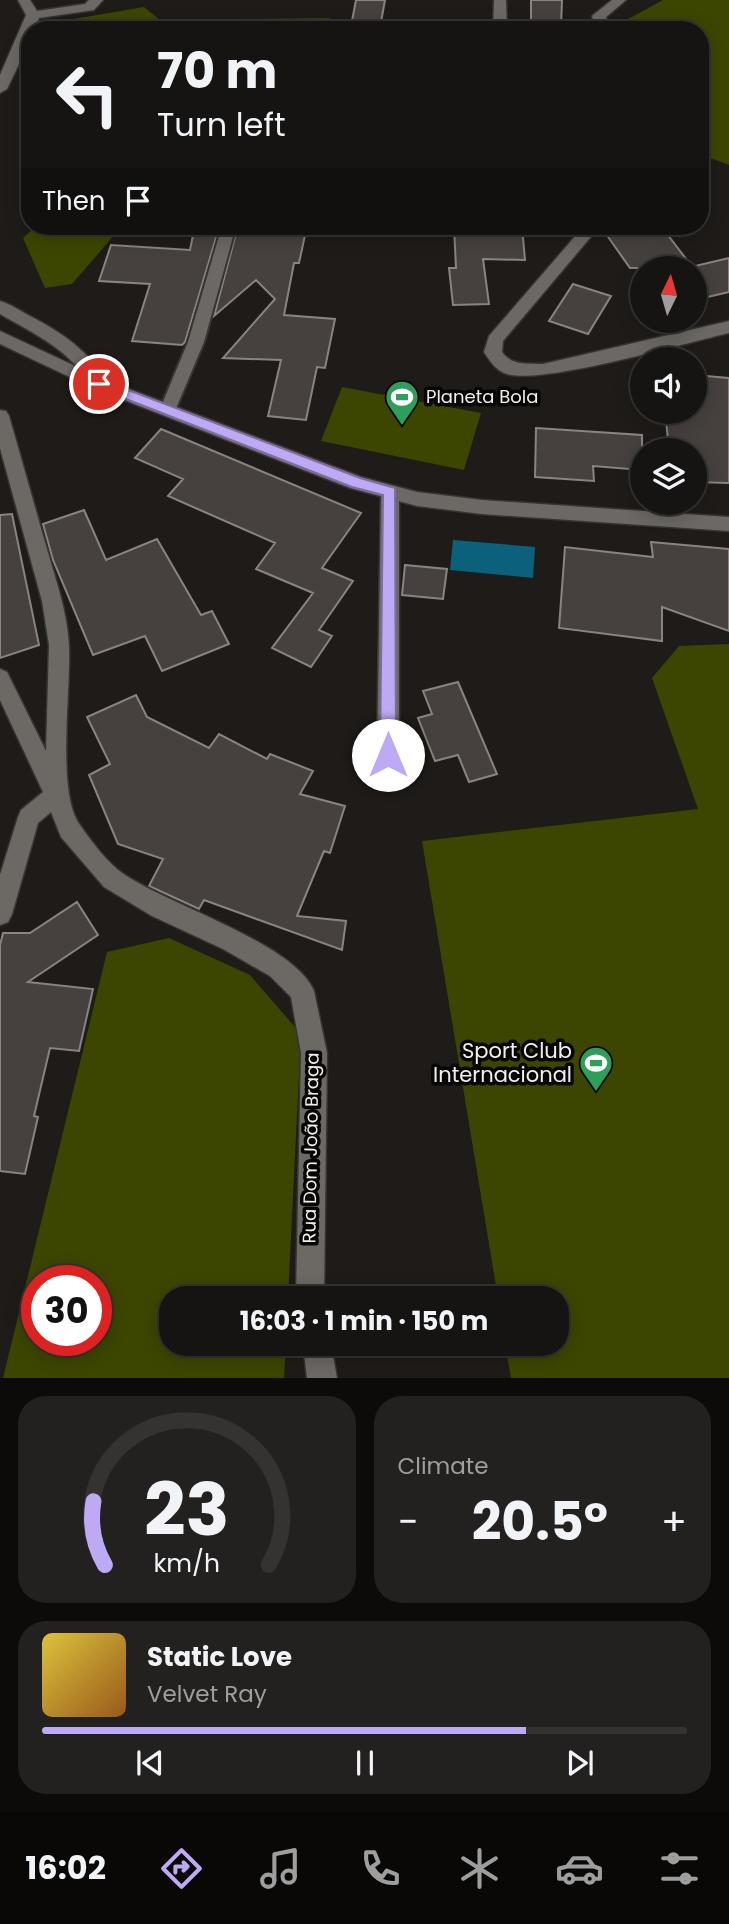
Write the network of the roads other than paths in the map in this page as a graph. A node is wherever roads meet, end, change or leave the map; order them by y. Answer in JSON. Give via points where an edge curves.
{"nodes":[{"id":1,"x":24,"y":0,"type":"edge"},
{"id":2,"x":97,"y":0,"type":"edge"},
{"id":3,"x":500,"y":0,"type":"edge"},
{"id":4,"x":620,"y":0,"type":"edge"},
{"id":5,"x":33,"y":15,"type":"junction"},
{"id":6,"x":31,"y":21,"type":"edge"},
{"id":7,"x":500,"y":21,"type":"edge"},
{"id":8,"x":600,"y":21,"type":"edge"},
{"id":9,"x":21,"y":46,"type":"edge"},
{"id":10,"x":0,"y":89,"type":"edge"},
{"id":11,"x":227,"y":235,"type":"edge"},
{"id":12,"x":584,"y":235,"type":"edge"},
{"id":13,"x":0,"y":307,"type":"edge"},
{"id":14,"x":729,"y":327,"type":"edge"},
{"id":15,"x":0,"y":337,"type":"edge"},
{"id":16,"x":99,"y":384,"type":"junction"},
{"id":17,"x":168,"y":409,"type":"junction"},
{"id":18,"x":0,"y":416,"type":"edge"},
{"id":19,"x":390,"y":492,"type":"junction"},
{"id":20,"x":729,"y":524,"type":"edge"},
{"id":21,"x":0,"y":678,"type":"edge"},
{"id":22,"x":388,"y":755,"type":"dead end"},
{"id":23,"x":56,"y":795,"type":"junction"},
{"id":24,"x":0,"y":914,"type":"edge"},
{"id":25,"x":310,"y":1286,"type":"edge"},
{"id":26,"x":319,"y":1356,"type":"edge"},
{"id":27,"x":323,"y":1378,"type":"edge"}],
"edges":[{"from":1,"to":5,"type":"street"},
{"from":2,"to":5,"type":"street","via":[[89,7]]},
{"from":3,"to":7,"type":"street"},
{"from":4,"to":8,"type":"street","via":[[599,16]]},
{"from":5,"to":6,"type":"street"},
{"from":9,"to":10,"type":"street"},
{"from":11,"to":17,"type":"lane","via":[[204,325]]},
{"from":12,"to":14,"type":"street","via":[[495,340],[493,352],[510,369],[543,370]]},
{"from":13,"to":16,"type":"street","via":[[72,348],[93,370]]},
{"from":15,"to":16,"type":"street"},
{"from":16,"to":17,"type":"street"},
{"from":17,"to":19,"type":"street"},
{"from":18,"to":23,"type":"street","via":[[52,601],[59,645]]},
{"from":19,"to":20,"type":"street","via":[[482,507]]},
{"from":19,"to":22,"type":"street"},
{"from":21,"to":23,"type":"street","name":"Rua Dom João Braga"},
{"from":23,"to":24,"type":"street","via":[[29,817]]},
{"from":23,"to":25,"type":"street","name":"Rua Dom João Braga","via":[[69,830],[112,879],[279,968],[302,991],[314,1053]]},
{"from":26,"to":27,"type":"street"}]}
